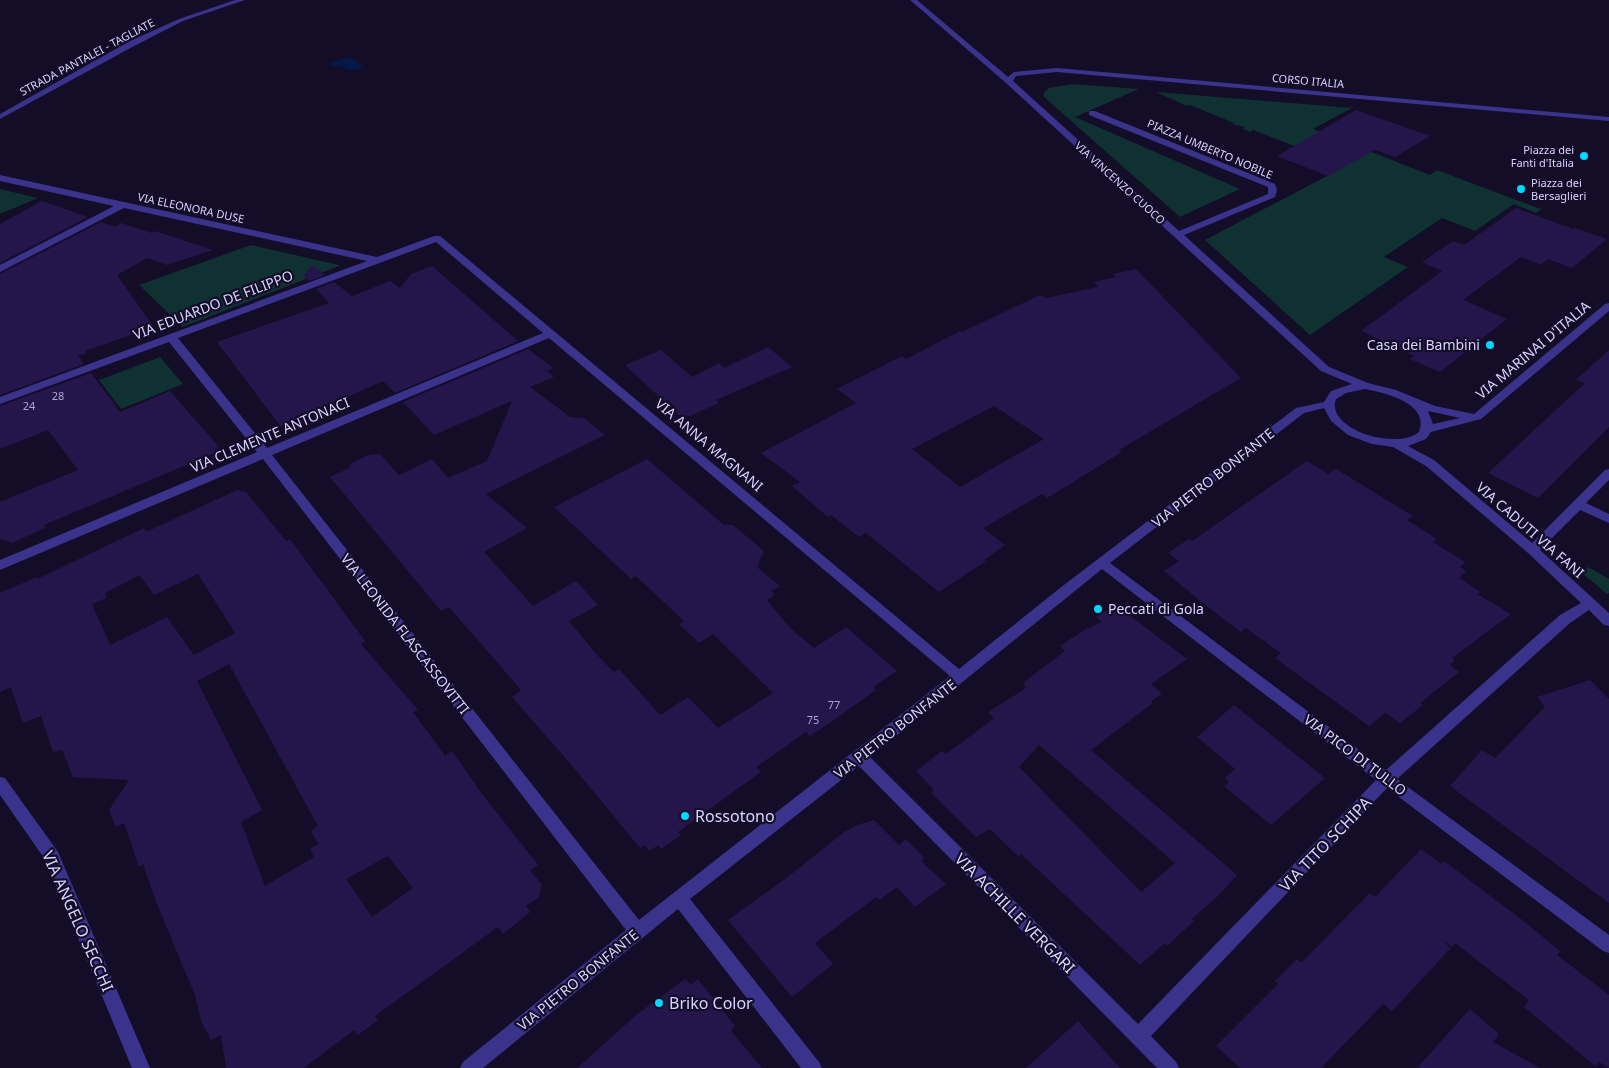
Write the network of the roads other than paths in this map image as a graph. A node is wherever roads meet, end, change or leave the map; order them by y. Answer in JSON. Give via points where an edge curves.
{"nodes":[{"id":1,"x":242,"y":0,"type":"edge"},
{"id":2,"x":913,"y":0,"type":"edge"},
{"id":3,"x":1009,"y":81,"type":"junction"},
{"id":4,"x":1092,"y":113,"type":"dead end"},
{"id":5,"x":0,"y":117,"type":"edge"},
{"id":6,"x":1609,"y":119,"type":"edge"},
{"id":7,"x":0,"y":178,"type":"edge"},
{"id":8,"x":122,"y":205,"type":"junction"},
{"id":9,"x":1177,"y":235,"type":"junction"},
{"id":10,"x":437,"y":238,"type":"joint"},
{"id":11,"x":377,"y":260,"type":"junction"},
{"id":12,"x":0,"y":269,"type":"edge"},
{"id":13,"x":1609,"y":306,"type":"edge"},
{"id":14,"x":551,"y":333,"type":"junction"},
{"id":15,"x":171,"y":337,"type":"junction"},
{"id":16,"x":1325,"y":369,"type":"junction"},
{"id":17,"x":1365,"y":386,"type":"junction"},
{"id":18,"x":1330,"y":400,"type":"junction"},
{"id":19,"x":1410,"y":400,"type":"junction"},
{"id":20,"x":0,"y":401,"type":"edge"},
{"id":21,"x":1477,"y":417,"type":"junction"},
{"id":22,"x":1424,"y":433,"type":"junction"},
{"id":23,"x":1395,"y":444,"type":"junction"},
{"id":24,"x":264,"y":454,"type":"junction"},
{"id":25,"x":1430,"y":463,"type":"junction"},
{"id":26,"x":1609,"y":473,"type":"edge"},
{"id":27,"x":1578,"y":504,"type":"junction"},
{"id":28,"x":1609,"y":519,"type":"edge"},
{"id":29,"x":1532,"y":550,"type":"junction"},
{"id":30,"x":1102,"y":564,"type":"junction"},
{"id":31,"x":0,"y":565,"type":"edge"},
{"id":32,"x":1590,"y":603,"type":"junction"},
{"id":33,"x":1609,"y":621,"type":"edge"},
{"id":34,"x":960,"y":677,"type":"junction"},
{"id":35,"x":860,"y":757,"type":"junction"},
{"id":36,"x":1386,"y":780,"type":"junction"},
{"id":37,"x":0,"y":783,"type":"edge"},
{"id":38,"x":679,"y":898,"type":"junction"},
{"id":39,"x":638,"y":932,"type":"junction"},
{"id":40,"x":1609,"y":945,"type":"edge"},
{"id":41,"x":1138,"y":1037,"type":"junction"},
{"id":42,"x":141,"y":1068,"type":"edge"},
{"id":43,"x":469,"y":1068,"type":"edge"},
{"id":44,"x":813,"y":1068,"type":"edge"},
{"id":45,"x":1170,"y":1068,"type":"edge"}],
"edges":[{"from":1,"to":5,"type":"street","name":"STRADA PANTALEI - TAGLIATE","via":[[181,20],[133,43]]},
{"from":2,"to":3,"type":"street","name":"VIA VINCENZO CUOCO"},
{"from":3,"to":6,"type":"street","name":"CORSO ITALIA","via":[[1014,74],[1057,70]]},
{"from":3,"to":9,"type":"street","name":"VIA VINCENZO CUOCO"},
{"from":4,"to":9,"type":"street","name":"PIAZZA UMBERTO NOBILE","via":[[1272,186],[1272,194]]},
{"from":7,"to":8,"type":"street","name":"VIA ELEONORA DUSE"},
{"from":8,"to":11,"type":"street","name":"VIA ELEONORA DUSE"},
{"from":8,"to":12,"type":"street"},
{"from":9,"to":16,"type":"street","name":"VIA VINCENZO CUOCO"},
{"from":10,"to":11,"type":"street","name":"VIA EDUARDO DE FILIPPO"},
{"from":10,"to":14,"type":"street","name":"VIA ANNA MAGNANI"},
{"from":11,"to":15,"type":"street","name":"VIA EDUARDO DE FILIPPO"},
{"from":13,"to":21,"type":"street","name":"VIA MARINAI D'ITALIA"},
{"from":14,"to":24,"type":"street","name":"VIA CLEMENTE ANTONACI"},
{"from":14,"to":34,"type":"street","name":"VIA ANNA MAGNANI"},
{"from":15,"to":20,"type":"street","name":"VIA EDUARDO DE FILIPPO"},
{"from":15,"to":24,"type":"street","name":"VIA LEONIDA FLASCASSOVITTI"},
{"from":16,"to":17,"type":"street","name":"VIA VINCENZO CUOCO"},
{"from":16,"to":18,"type":"street","via":[[1330,378]]},
{"from":17,"to":18,"type":"street","name":"VIA PIETRO BONFANTE","via":[[1346,388]]},
{"from":17,"to":19,"type":"street","name":"VIA MARINAI D'ITALIA","via":[[1396,393]]},
{"from":18,"to":23,"type":"street","via":[[1330,412],[1336,422],[1347,430],[1378,442]]},
{"from":18,"to":30,"type":"street","name":"VIA PIETRO BONFANTE","via":[[1300,410]]},
{"from":19,"to":21,"type":"street","name":"VIA MARINAI D'ITALIA","via":[[1433,410]]},
{"from":19,"to":22,"type":"street","via":[[1427,420]]},
{"from":21,"to":22,"type":"street","name":"VIA MARINAI D'ITALIA"},
{"from":22,"to":23,"type":"street","name":"VIA MARINAI D'ITALIA","via":[[1410,442]]},
{"from":22,"to":25,"type":"street"},
{"from":23,"to":25,"type":"street","name":"VIA CADUTI VIA FANI"},
{"from":24,"to":31,"type":"street","name":"VIA CLEMENTE ANTONACI"},
{"from":24,"to":39,"type":"street","name":"VIA LEONIDA FLASCASSOVITTI"},
{"from":25,"to":29,"type":"street","name":"VIA CADUTI VIA FANI"},
{"from":26,"to":27,"type":"street"},
{"from":27,"to":28,"type":"street"},
{"from":27,"to":29,"type":"street"},
{"from":29,"to":32,"type":"street","name":"VIA CADUTI VIA FANI"},
{"from":30,"to":34,"type":"street","name":"VIA PIETRO BONFANTE"},
{"from":30,"to":36,"type":"street","name":"VIA PICO DI TULLO"},
{"from":32,"to":33,"type":"street","name":"VIA CADUTI VIA FANI"},
{"from":32,"to":36,"type":"street","name":"VIA TITO SCHIPA","via":[[1565,619]]},
{"from":34,"to":35,"type":"street","name":"VIA PIETRO BONFANTE"},
{"from":35,"to":38,"type":"street","name":"VIA PIETRO BONFANTE"},
{"from":35,"to":41,"type":"street","name":"VIA ACHILLE VERGARI"},
{"from":36,"to":40,"type":"street","name":"VIA PICO DI TULLO"},
{"from":36,"to":41,"type":"street","name":"VIA TITO SCHIPA"},
{"from":37,"to":42,"type":"street","name":"VIA ANGELO SECCHI","via":[[52,857]]},
{"from":38,"to":39,"type":"street","name":"VIA PIETRO BONFANTE"},
{"from":38,"to":44,"type":"street"},
{"from":39,"to":43,"type":"street","name":"VIA PIETRO BONFANTE"},
{"from":41,"to":45,"type":"street","name":"VIA ACHILLE VERGARI"}]}
